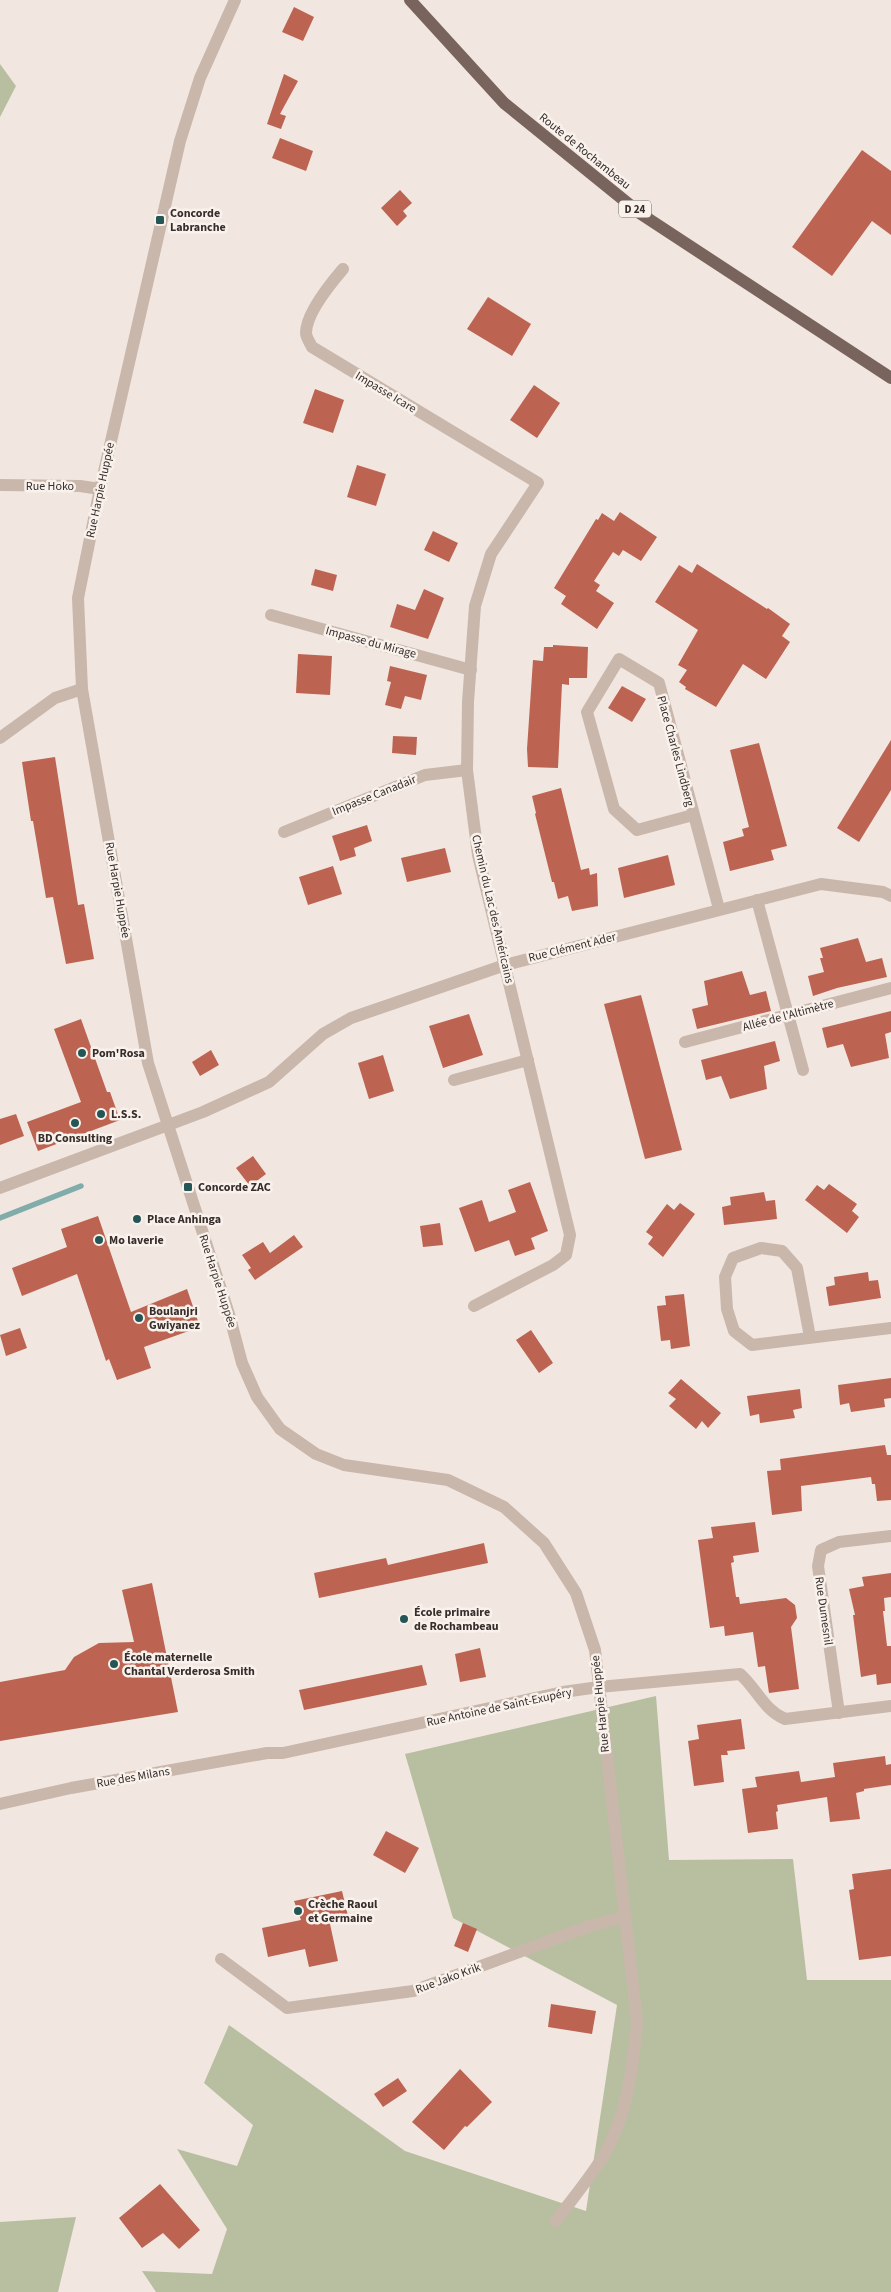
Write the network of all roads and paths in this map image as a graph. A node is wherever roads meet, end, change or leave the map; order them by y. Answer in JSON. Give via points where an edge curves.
{"nodes":[{"id":1,"x":410,"y":0,"type":"edge"},
{"id":2,"x":232,"y":1,"type":"edge"},
{"id":3,"x":343,"y":269,"type":"dead end"},
{"id":4,"x":891,"y":378,"type":"edge"},
{"id":5,"x":538,"y":483,"type":"joint"},
{"id":6,"x":0,"y":486,"type":"edge"},
{"id":7,"x":100,"y":490,"type":"junction"},
{"id":8,"x":271,"y":615,"type":"dead end"},
{"id":9,"x":471,"y":670,"type":"junction"},
{"id":10,"x":82,"y":689,"type":"junction"},
{"id":11,"x":0,"y":738,"type":"edge"},
{"id":12,"x":467,"y":770,"type":"junction"},
{"id":13,"x":693,"y":815,"type":"junction"},
{"id":14,"x":284,"y":832,"type":"dead end"},
{"id":15,"x":891,"y":896,"type":"edge"},
{"id":16,"x":757,"y":900,"type":"junction"},
{"id":17,"x":719,"y":909,"type":"junction"},
{"id":18,"x":505,"y":965,"type":"junction"},
{"id":19,"x":891,"y":988,"type":"edge"},
{"id":20,"x":788,"y":1014,"type":"junction"},
{"id":21,"x":685,"y":1042,"type":"dead end"},
{"id":22,"x":528,"y":1060,"type":"junction"},
{"id":23,"x":803,"y":1070,"type":"dead end"},
{"id":24,"x":454,"y":1080,"type":"dead end"},
{"id":25,"x":167,"y":1125,"type":"junction"},
{"id":26,"x":0,"y":1188,"type":"edge"},
{"id":27,"x":474,"y":1306,"type":"dead end"},
{"id":28,"x":891,"y":1328,"type":"edge"},
{"id":29,"x":810,"y":1337,"type":"junction"},
{"id":30,"x":891,"y":1536,"type":"edge"},
{"id":31,"x":599,"y":1687,"type":"junction"},
{"id":32,"x":891,"y":1706,"type":"edge"},
{"id":33,"x":839,"y":1713,"type":"junction"},
{"id":34,"x":267,"y":1753,"type":"joint"},
{"id":35,"x":0,"y":1804,"type":"edge"},
{"id":36,"x":624,"y":1917,"type":"junction"},
{"id":37,"x":221,"y":1958,"type":"dead end"},
{"id":38,"x":556,"y":2221,"type":"dead end"}],
"edges":[{"from":1,"to":4,"type":"main road","name":"Route de Rochambeau","number":"D 24","via":[[504,103],[641,214]]},
{"from":2,"to":7,"type":"street","name":"Rue Harpie Huppée","via":[[200,78],[180,141]]},
{"from":3,"to":5,"type":"street","name":"Impasse Icare","via":[[328,286],[309,320],[306,334],[312,348]]},
{"from":5,"to":9,"type":"street","name":"Chemin du Lac des Américains","via":[[491,554],[475,606]]},
{"from":6,"to":7,"type":"street","name":"Rue Hoko","via":[[80,486]]},
{"from":7,"to":10,"type":"street","name":"Rue Harpie Huppée","via":[[78,598]]},
{"from":8,"to":9,"type":"street","name":"Impasse du Mirage"},
{"from":9,"to":12,"type":"street","name":"Chemin du Lac des Américains"},
{"from":10,"to":11,"type":"street","via":[[55,698]]},
{"from":10,"to":25,"type":"street","name":"Rue Harpie Huppée","via":[[148,1063]]},
{"from":12,"to":14,"type":"street","name":"Impasse Canadair","via":[[425,775]]},
{"from":12,"to":18,"type":"street","name":"Chemin du Lac des Américains","via":[[478,855]]},
{"from":13,"to":13,"type":"street","name":"Place Charles Lindberg","via":[[637,830],[614,809],[587,712],[620,660],[658,683]]},
{"from":13,"to":17,"type":"street","name":"Place Charles Lindberg"},
{"from":15,"to":16,"type":"street","name":"Rue Clément Ader","via":[[883,892],[821,884]]},
{"from":16,"to":17,"type":"street","name":"Rue Clément Ader"},
{"from":16,"to":20,"type":"street"},
{"from":17,"to":18,"type":"street","name":"Rue Clément Ader"},
{"from":18,"to":22,"type":"street","name":"Chemin du Lac des Américains"},
{"from":18,"to":25,"type":"street","name":"Rue Clément Ader","via":[[351,1018],[323,1034],[269,1082]]},
{"from":19,"to":20,"type":"street","name":"Allée de l'Altimètre"},
{"from":20,"to":21,"type":"street","name":"Allée de l'Altimètre"},
{"from":20,"to":23,"type":"street"},
{"from":22,"to":24,"type":"street"},
{"from":22,"to":27,"type":"street","name":"Chemin du Lac des Américains","via":[[570,1235],[566,1255]]},
{"from":25,"to":26,"type":"street","name":"Rue Clément Ader"},
{"from":25,"to":31,"type":"street","name":"Rue Harpie Huppée","via":[[242,1363],[256,1397],[280,1429],[316,1454],[344,1465],[448,1480],[504,1507],[544,1543],[576,1593],[595,1650]]},
{"from":28,"to":29,"type":"street"},
{"from":29,"to":29,"type":"street","via":[[797,1268],[782,1251],[761,1248],[733,1258],[725,1277],[727,1309],[734,1331],[752,1345]]},
{"from":30,"to":33,"type":"street","name":"Rue Dumesnil","via":[[838,1542],[821,1550],[818,1566]]},
{"from":31,"to":33,"type":"street","name":"Rue Antoine de Saint-Exupéry","via":[[740,1674],[773,1714],[785,1719]]},
{"from":31,"to":34,"type":"street","name":"Rue Antoine de Saint-Exupéry","via":[[282,1753]]},
{"from":31,"to":36,"type":"street","name":"Rue Harpie Huppée"},
{"from":32,"to":33,"type":"street","name":"Rue Antoine de Saint-Exupéry"},
{"from":34,"to":35,"type":"street","name":"Rue des Milans"},
{"from":36,"to":37,"type":"street","name":"Rue Jako Krik","via":[[590,1926],[413,1991],[287,2008]]},
{"from":36,"to":38,"type":"street","name":"Rue Harpie Huppée","via":[[637,2022],[631,2075],[622,2113],[604,2155]]}]}
